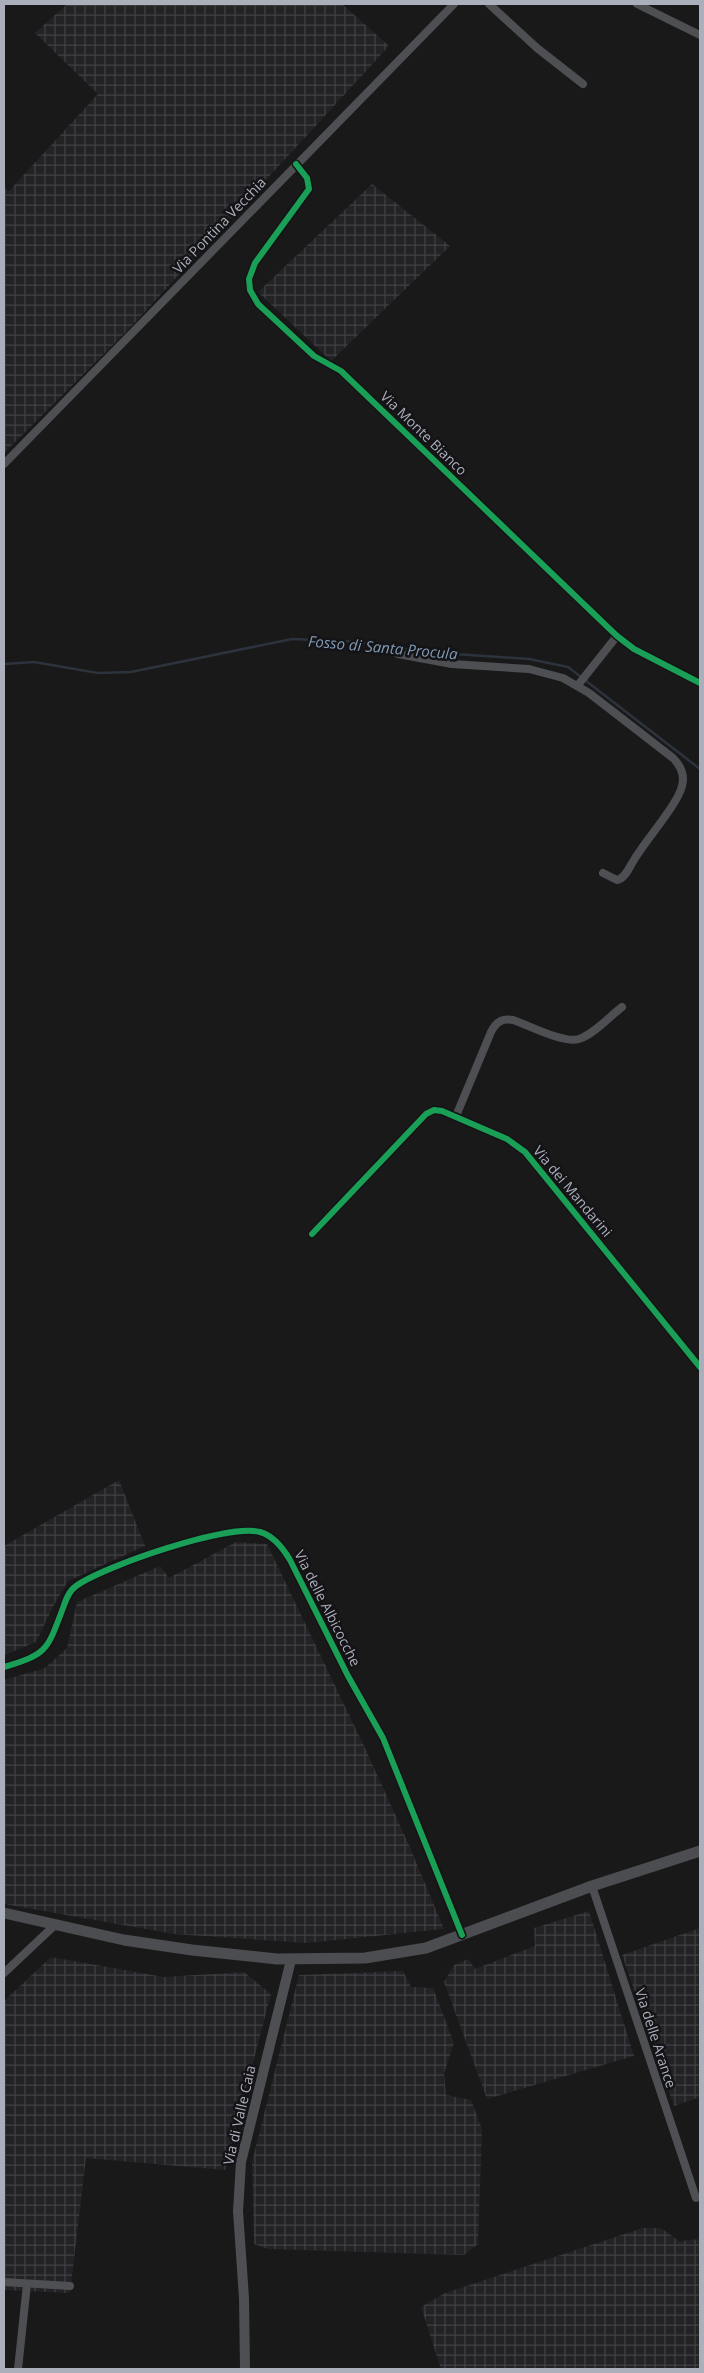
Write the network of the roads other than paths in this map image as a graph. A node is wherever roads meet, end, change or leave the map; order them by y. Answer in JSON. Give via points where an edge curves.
{"nodes":[{"id":1,"x":454,"y":4,"type":"edge"},
{"id":2,"x":489,"y":4,"type":"edge"},
{"id":3,"x":637,"y":4,"type":"edge"},
{"id":4,"x":700,"y":35,"type":"edge"},
{"id":5,"x":583,"y":84,"type":"dead end"},
{"id":6,"x":296,"y":164,"type":"junction"},
{"id":7,"x":4,"y":464,"type":"edge"},
{"id":8,"x":617,"y":636,"type":"junction"},
{"id":9,"x":398,"y":654,"type":"dead end"},
{"id":10,"x":700,"y":683,"type":"edge"},
{"id":11,"x":578,"y":685,"type":"junction"},
{"id":12,"x":603,"y":873,"type":"dead end"},
{"id":13,"x":622,"y":1006,"type":"dead end"},
{"id":14,"x":456,"y":1116,"type":"junction"},
{"id":15,"x":312,"y":1234,"type":"dead end"},
{"id":16,"x":700,"y":1367,"type":"edge"},
{"id":17,"x":4,"y":1667,"type":"edge"},
{"id":18,"x":700,"y":1851,"type":"edge"},
{"id":19,"x":592,"y":1886,"type":"junction"},
{"id":20,"x":4,"y":1913,"type":"edge"},
{"id":21,"x":56,"y":1924,"type":"junction"},
{"id":22,"x":462,"y":1935,"type":"junction"},
{"id":23,"x":291,"y":1960,"type":"junction"},
{"id":24,"x":4,"y":1974,"type":"edge"},
{"id":25,"x":696,"y":2198,"type":"dead end"},
{"id":26,"x":4,"y":2282,"type":"edge"},
{"id":27,"x":27,"y":2284,"type":"junction"},
{"id":28,"x":70,"y":2286,"type":"dead end"},
{"id":29,"x":18,"y":2369,"type":"edge"},
{"id":30,"x":244,"y":2369,"type":"edge"}],
"edges":[{"from":1,"to":6,"type":"street","name":"Via Pontina Vecchia"},
{"from":2,"to":5,"type":"street"},
{"from":3,"to":4,"type":"street"},
{"from":6,"to":7,"type":"street","name":"Via Pontina Vecchia"},
{"from":6,"to":8,"type":"street","name":"Via Monte Bianco","via":[[308,180],[309,189],[253,268],[249,286],[254,300],[314,356],[341,371]]},
{"from":8,"to":10,"type":"street","name":"Via Monte Bianco","via":[[634,649]]},
{"from":8,"to":11,"type":"street"},
{"from":9,"to":11,"type":"street","via":[[452,664],[530,669],[557,675]]},
{"from":11,"to":12,"type":"street","via":[[671,756],[683,775],[679,795],[623,877],[617,880]]},
{"from":13,"to":14,"type":"street","via":[[576,1040],[566,1040],[513,1020],[498,1022]]},
{"from":14,"to":15,"type":"street","name":"Via dei Mandarini","via":[[436,1110],[428,1112]]},
{"from":14,"to":16,"type":"street","name":"Via dei Mandarini","via":[[511,1141],[527,1154]]},
{"from":17,"to":22,"type":"street","name":"Via delle Albicocche","via":[[31,1659],[45,1649],[70,1592],[80,1583],[161,1549],[236,1532],[266,1535],[282,1548],[290,1560],[348,1676],[384,1738]]},
{"from":18,"to":19,"type":"main road"},
{"from":19,"to":22,"type":"main road"},
{"from":19,"to":25,"type":"street","name":"Via delle Arance"},
{"from":20,"to":21,"type":"main road"},
{"from":21,"to":23,"type":"main road","via":[[181,1949]]},
{"from":21,"to":24,"type":"street"},
{"from":22,"to":23,"type":"main road","via":[[423,1949],[379,1956]]},
{"from":23,"to":30,"type":"street","name":"Via di Valle Caia","via":[[241,2162],[238,2211],[244,2298]]},
{"from":26,"to":27,"type":"street"},
{"from":27,"to":28,"type":"street"},
{"from":27,"to":29,"type":"street"}]}
